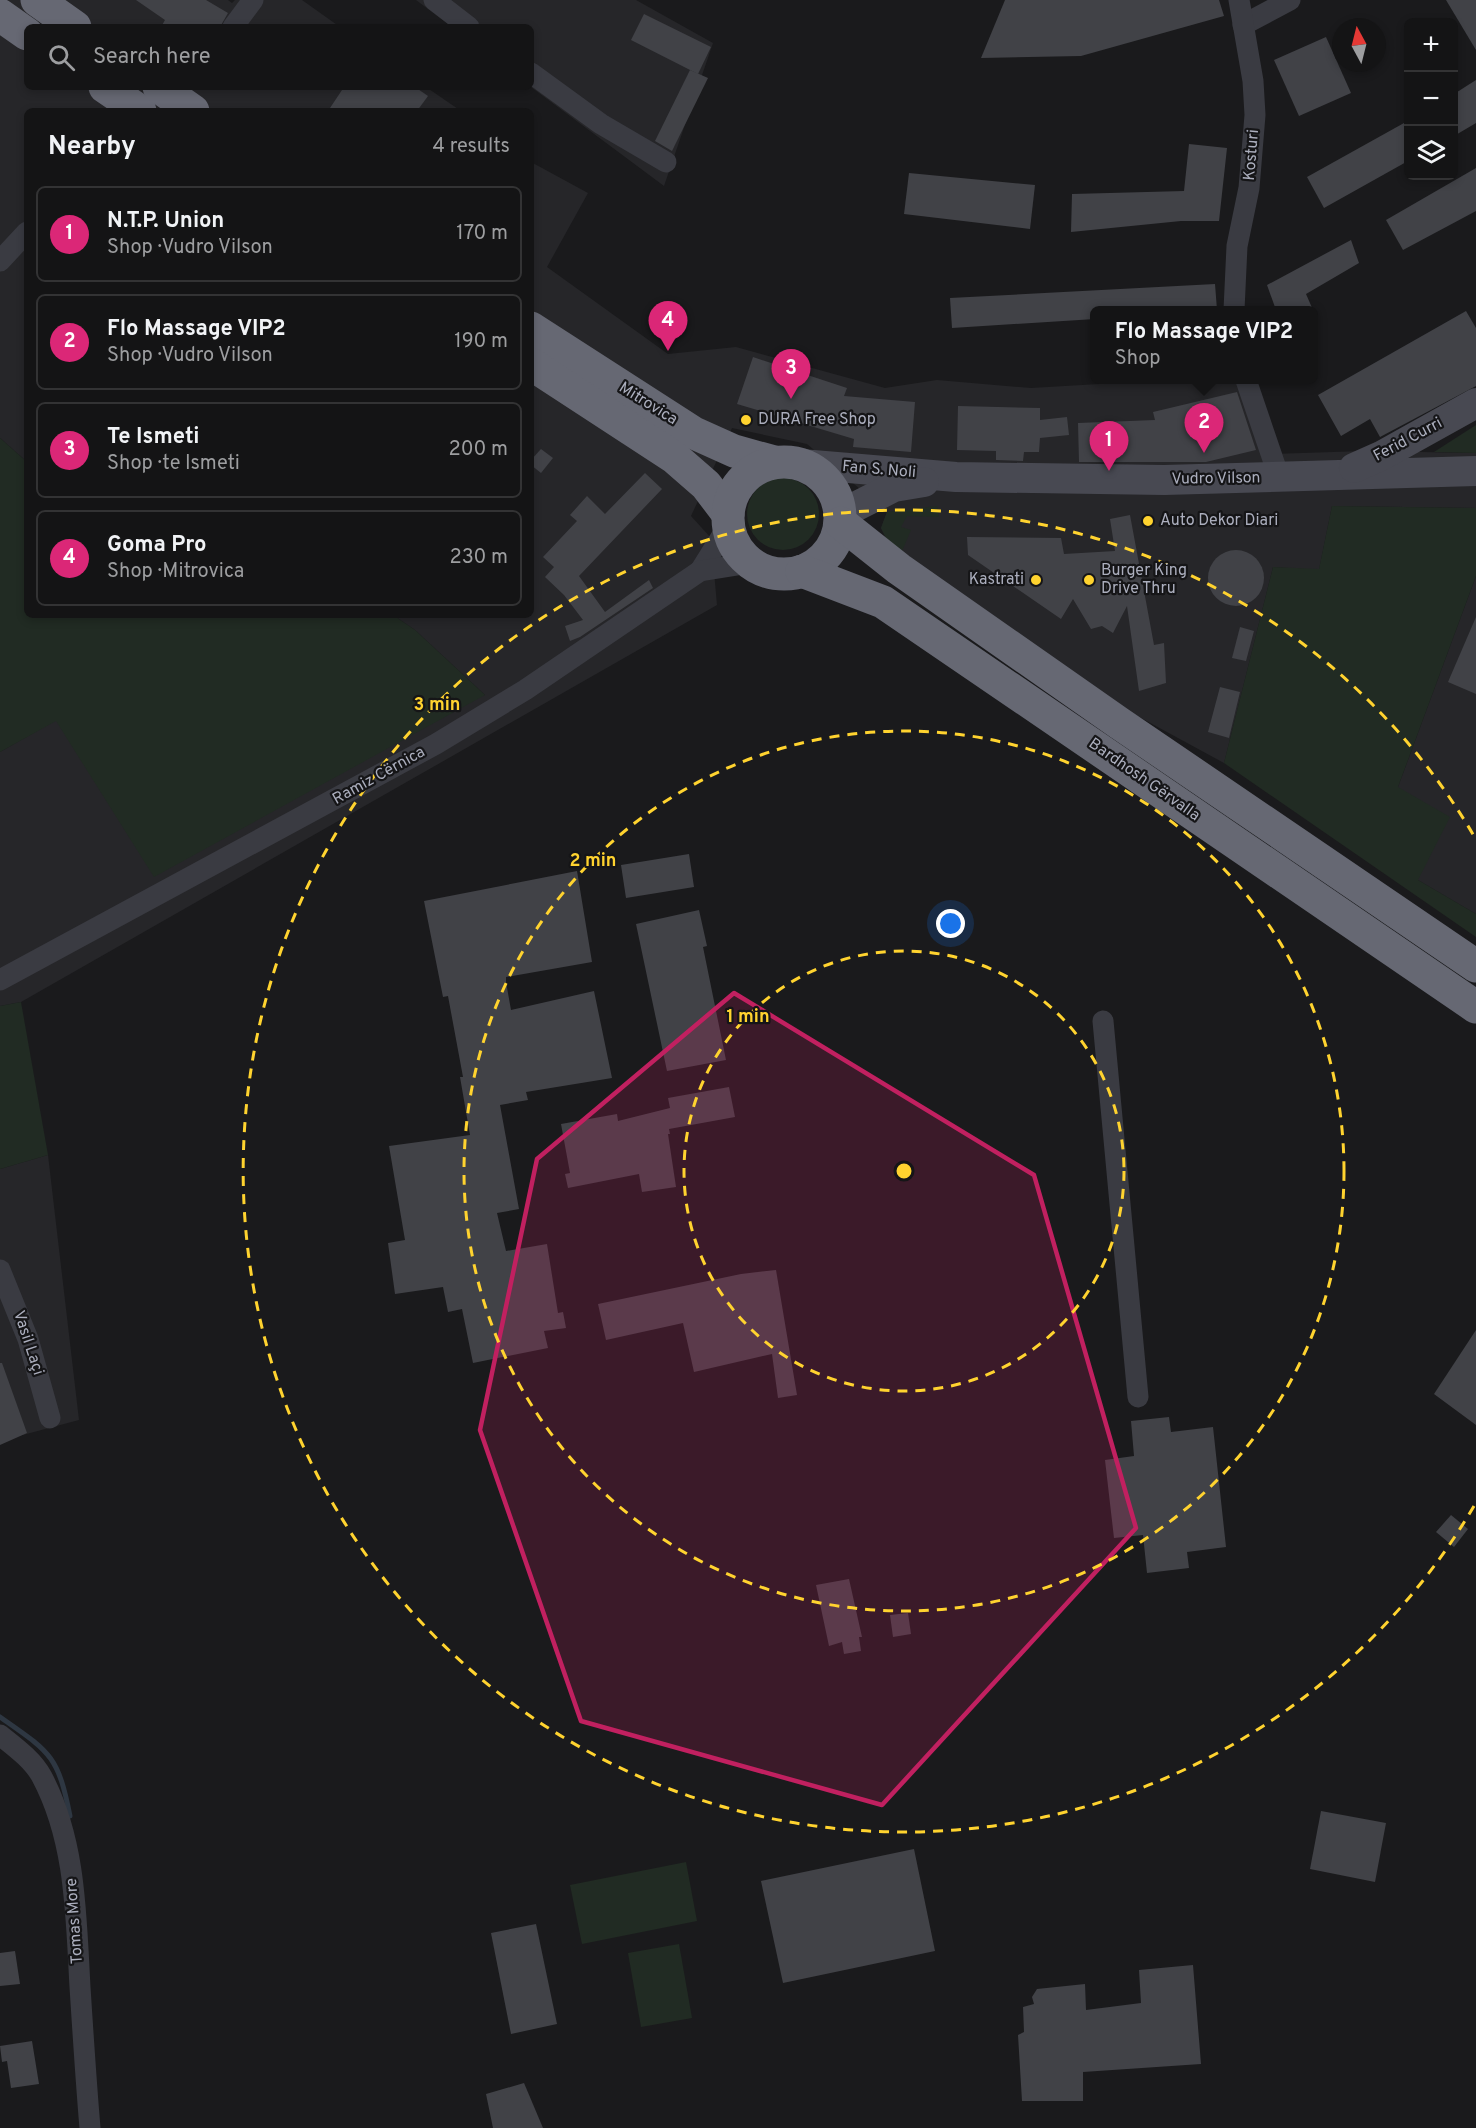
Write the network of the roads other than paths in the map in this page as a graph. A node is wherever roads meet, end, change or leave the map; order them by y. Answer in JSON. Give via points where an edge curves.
{"nodes":[{"id":1,"x":37,"y":0,"type":"edge"},
{"id":2,"x":253,"y":0,"type":"edge"},
{"id":3,"x":434,"y":0,"type":"edge"},
{"id":4,"x":1239,"y":0,"type":"edge"},
{"id":5,"x":1290,"y":0,"type":"edge"},
{"id":6,"x":0,"y":15,"type":"edge"},
{"id":7,"x":71,"y":24,"type":"edge"},
{"id":8,"x":235,"y":24,"type":"edge"},
{"id":9,"x":465,"y":24,"type":"edge"},
{"id":10,"x":1243,"y":25,"type":"junction"},
{"id":11,"x":24,"y":32,"type":"edge"},
{"id":12,"x":534,"y":75,"type":"edge"},
{"id":13,"x":116,"y":90,"type":"edge"},
{"id":14,"x":162,"y":102,"type":"edge"},
{"id":15,"x":666,"y":162,"type":"dead end"},
{"id":16,"x":24,"y":235,"type":"edge"},
{"id":17,"x":0,"y":261,"type":"edge"},
{"id":18,"x":1234,"y":306,"type":"edge"},
{"id":19,"x":534,"y":330,"type":"edge"},
{"id":20,"x":534,"y":366,"type":"edge"},
{"id":21,"x":1247,"y":384,"type":"edge"},
{"id":22,"x":1476,"y":403,"type":"edge"},
{"id":23,"x":788,"y":463,"type":"junction"},
{"id":24,"x":1476,"y":471,"type":"edge"},
{"id":25,"x":1339,"y":474,"type":"junction"},
{"id":26,"x":956,"y":477,"type":"junction"},
{"id":27,"x":1279,"y":477,"type":"junction"},
{"id":28,"x":841,"y":519,"type":"junction"},
{"id":29,"x":728,"y":520,"type":"junction"},
{"id":30,"x":750,"y":563,"type":"junction"},
{"id":31,"x":700,"y":571,"type":"junction"},
{"id":32,"x":802,"y":571,"type":"junction"},
{"id":33,"x":1476,"y":966,"type":"edge"},
{"id":34,"x":0,"y":980,"type":"edge"},
{"id":35,"x":1476,"y":1007,"type":"edge"},
{"id":36,"x":1103,"y":1021,"type":"dead end"},
{"id":37,"x":0,"y":1270,"type":"edge"},
{"id":38,"x":1138,"y":1397,"type":"dead end"},
{"id":39,"x":50,"y":1418,"type":"dead end"},
{"id":40,"x":0,"y":1735,"type":"edge"},
{"id":41,"x":90,"y":2128,"type":"edge"}],
"edges":[{"from":1,"to":7,"type":"highway"},
{"from":2,"to":8,"type":"street"},
{"from":3,"to":9,"type":"street"},
{"from":4,"to":10,"type":"street","name":"Kosturi"},
{"from":5,"to":10,"type":"street"},
{"from":6,"to":11,"type":"highway"},
{"from":10,"to":18,"type":"street","name":"Kosturi","via":[[1255,115],[1250,177],[1237,246]]},
{"from":12,"to":15,"type":"street","via":[[601,124]]},
{"from":13,"to":14,"type":"highway"},
{"from":16,"to":17,"type":"street"},
{"from":19,"to":23,"type":"highway","name":"Mitrovica","via":[[694,433],[734,451]]},
{"from":20,"to":29,"type":"highway","name":"Mitrovica","via":[[675,458],[706,485]]},
{"from":21,"to":27,"type":"street"},
{"from":22,"to":25,"type":"main road","name":"Ferid Curri","via":[[1381,456]]},
{"from":23,"to":26,"type":"main road","name":"Fan S. Noli"},
{"from":23,"to":28,"type":"highway","via":[[817,471],[829,483],[837,497]]},
{"from":23,"to":29,"type":"highway","via":[[756,469],[742,480],[732,496]]},
{"from":24,"to":25,"type":"main road","name":"Vudro Vilson"},
{"from":25,"to":27,"type":"main road","name":"Vudro Vilson"},
{"from":26,"to":27,"type":"main road","name":"Vudro Vilson"},
{"from":26,"to":28,"type":"main road","via":[[894,487]]},
{"from":28,"to":32,"type":"highway","via":[[837,539],[828,553]]},
{"from":28,"to":33,"type":"highway","name":"Bardhosh Gërvalla","via":[[898,569]]},
{"from":29,"to":30,"type":"highway","via":[[732,540]]},
{"from":29,"to":31,"type":"street"},
{"from":30,"to":31,"type":"street","name":"Ramiz Cërnica"},
{"from":30,"to":32,"type":"highway","via":[[784,574]]},
{"from":31,"to":34,"type":"street","name":"Ramiz Cërnica","via":[[525,690],[436,744]]},
{"from":32,"to":35,"type":"highway","name":"Bardhosh Gërvalla","via":[[883,602]]},
{"from":36,"to":38,"type":"street"},
{"from":37,"to":39,"type":"street","name":"Vasil Laçi","via":[[25,1330]]},
{"from":40,"to":41,"type":"street","name":"Tomas More","via":[[41,1775],[69,1854]]}]}
